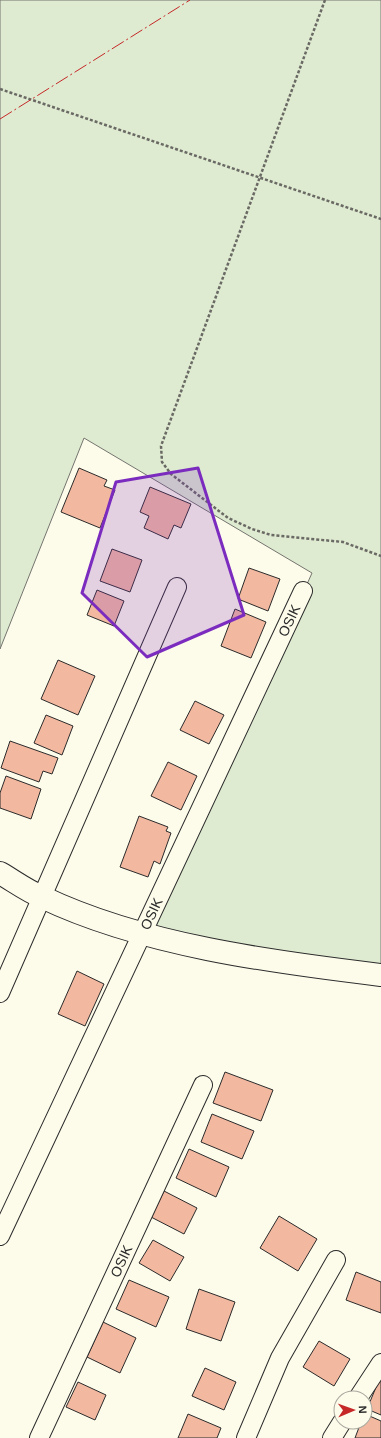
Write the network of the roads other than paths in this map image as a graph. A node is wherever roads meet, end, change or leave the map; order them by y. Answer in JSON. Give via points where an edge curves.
{"nodes":[{"id":1,"x":177,"y":587,"type":"dead end"},
{"id":2,"x":303,"y":591,"type":"dead end"},
{"id":3,"x":0,"y":873,"type":"edge"},
{"id":4,"x":42,"y":897,"type":"junction"},
{"id":5,"x":142,"y":933,"type":"junction"},
{"id":6,"x":381,"y":975,"type":"edge"},
{"id":7,"x":0,"y":993,"type":"edge"},
{"id":8,"x":203,"y":1085,"type":"dead end"},
{"id":9,"x":0,"y":1236,"type":"edge"},
{"id":10,"x":336,"y":1260,"type":"dead end"},
{"id":11,"x":381,"y":1363,"type":"edge"},
{"id":12,"x":363,"y":1390,"type":"edge"},
{"id":13,"x":39,"y":1438,"type":"edge"},
{"id":14,"x":246,"y":1438,"type":"edge"}],
"edges":[{"from":1,"to":4,"type":"street"},
{"from":2,"to":5,"type":"street","name":"OSIK"},
{"from":3,"to":4,"type":"street"},
{"from":4,"to":5,"type":"street"},
{"from":4,"to":7,"type":"street"},
{"from":5,"to":6,"type":"street","via":[[226,953]]},
{"from":5,"to":9,"type":"street","name":"OSIK"},
{"from":8,"to":13,"type":"street","name":"OSIK"},
{"from":10,"to":14,"type":"street","via":[[280,1358]]},
{"from":11,"to":12,"type":"street"}]}
